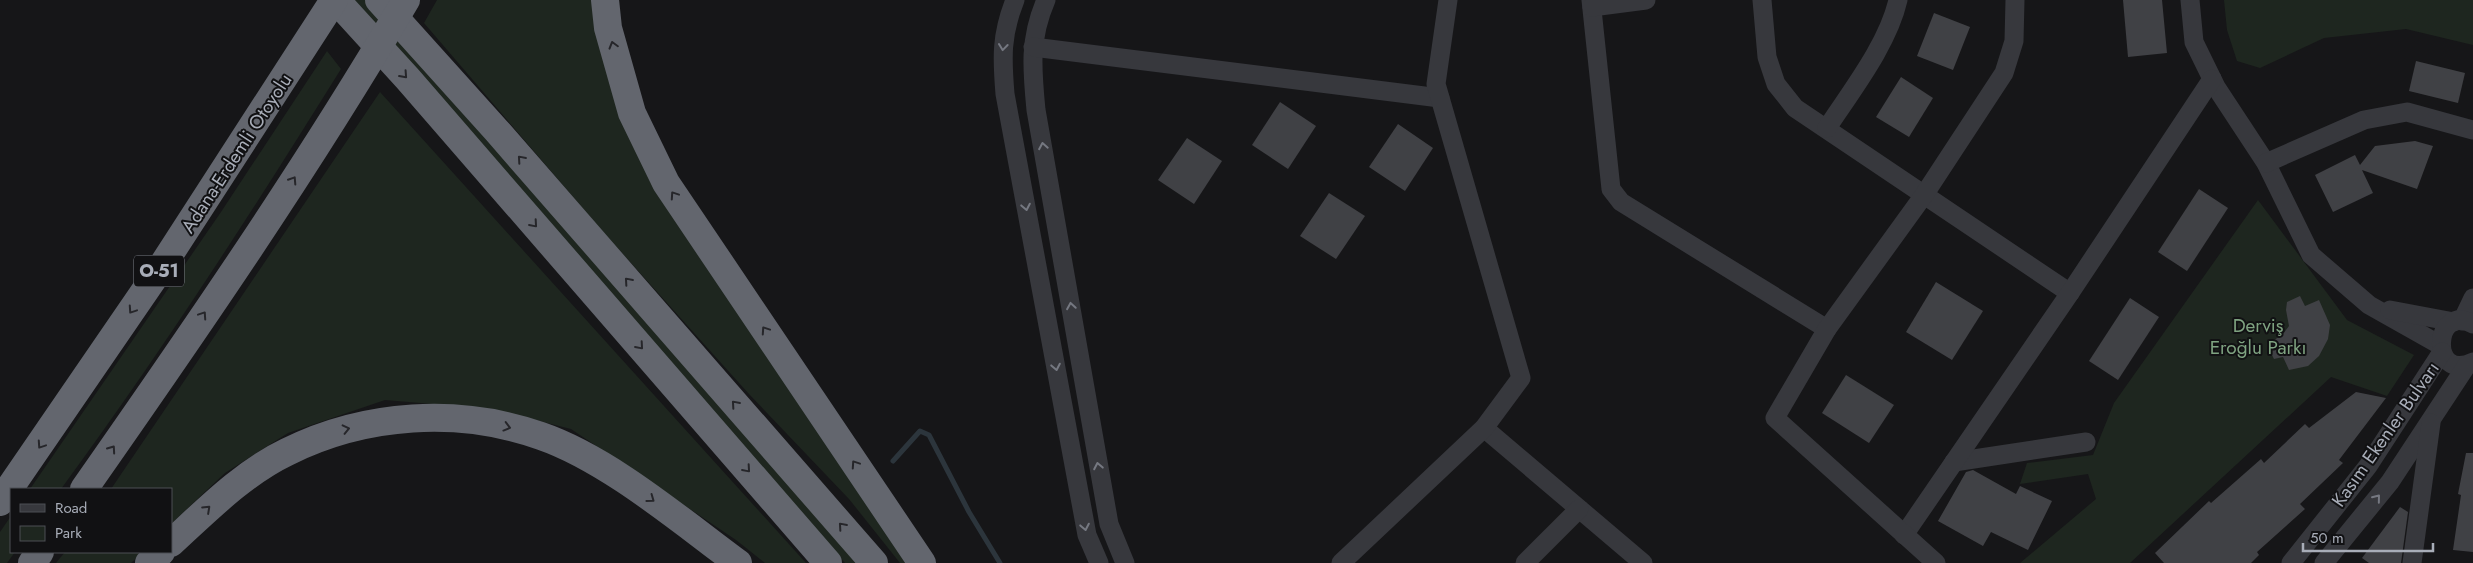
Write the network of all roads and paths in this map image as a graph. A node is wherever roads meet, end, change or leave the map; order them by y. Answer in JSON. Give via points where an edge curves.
{"nodes":[{"id":1,"x":335,"y":0,"type":"edge"},
{"id":2,"x":379,"y":0,"type":"edge"},
{"id":3,"x":406,"y":0,"type":"edge"},
{"id":4,"x":605,"y":0,"type":"edge"},
{"id":5,"x":1015,"y":0,"type":"edge"},
{"id":6,"x":1046,"y":0,"type":"edge"},
{"id":7,"x":1448,"y":0,"type":"edge"},
{"id":8,"x":1646,"y":0,"type":"edge"},
{"id":9,"x":1762,"y":0,"type":"edge"},
{"id":10,"x":1898,"y":0,"type":"edge"},
{"id":11,"x":2014,"y":0,"type":"edge"},
{"id":12,"x":2190,"y":0,"type":"edge"},
{"id":13,"x":1592,"y":4,"type":"edge"},
{"id":14,"x":1033,"y":47,"type":"junction"},
{"id":15,"x":2212,"y":79,"type":"junction"},
{"id":16,"x":1440,"y":98,"type":"junction"},
{"id":17,"x":1827,"y":128,"type":"junction"},
{"id":18,"x":2473,"y":130,"type":"edge"},
{"id":19,"x":2266,"y":162,"type":"junction"},
{"id":20,"x":1924,"y":195,"type":"junction"},
{"id":21,"x":2070,"y":293,"type":"junction"},
{"id":22,"x":2473,"y":298,"type":"edge"},
{"id":23,"x":2369,"y":305,"type":"junction"},
{"id":24,"x":2463,"y":322,"type":"edge"},
{"id":25,"x":1827,"y":330,"type":"junction"},
{"id":26,"x":2441,"y":348,"type":"junction"},
{"id":27,"x":2470,"y":363,"type":"edge"},
{"id":28,"x":2431,"y":419,"type":"junction"},
{"id":29,"x":1484,"y":428,"type":"junction"},
{"id":30,"x":2086,"y":442,"type":"dead end"},
{"id":31,"x":1954,"y":462,"type":"junction"},
{"id":32,"x":85,"y":488,"type":"edge"},
{"id":33,"x":0,"y":502,"type":"edge"},
{"id":34,"x":1579,"y":509,"type":"junction"},
{"id":35,"x":1904,"y":535,"type":"junction"},
{"id":36,"x":172,"y":541,"type":"edge"},
{"id":37,"x":160,"y":553,"type":"edge"},
{"id":38,"x":149,"y":563,"type":"edge"},
{"id":39,"x":738,"y":563,"type":"edge"},
{"id":40,"x":828,"y":563,"type":"edge"},
{"id":41,"x":874,"y":563,"type":"edge"},
{"id":42,"x":922,"y":563,"type":"edge"},
{"id":43,"x":1099,"y":563,"type":"edge"},
{"id":44,"x":1125,"y":563,"type":"edge"},
{"id":45,"x":1340,"y":563,"type":"edge"},
{"id":46,"x":1525,"y":563,"type":"edge"},
{"id":47,"x":1643,"y":563,"type":"edge"},
{"id":48,"x":1936,"y":563,"type":"edge"},
{"id":49,"x":2291,"y":563,"type":"edge"},
{"id":50,"x":2324,"y":563,"type":"edge"},
{"id":51,"x":2412,"y":563,"type":"edge"}],
"edges":[{"from":1,"to":33,"type":"highway","name":"Adana-Erdemli Otoyolu","number":"O-51","one_way":true,"via":[[162,266]]},
{"from":1,"to":40,"type":"highway","one_way":true,"via":[[408,79]]},
{"from":41,"to":2,"type":"highway","one_way":true},
{"from":32,"to":3,"type":"highway","one_way":true,"via":[[357,83]]},
{"from":42,"to":4,"type":"highway","one_way":true,"via":[[666,183],[632,113],[608,28]]},
{"from":5,"to":43,"type":"street","one_way":true,"via":[[1002,51],[1005,94],[1087,535]]},
{"from":6,"to":14,"type":"street"},
{"from":7,"to":16,"type":"street","via":[[1436,84]]},
{"from":8,"to":13,"type":"street"},
{"from":9,"to":17,"type":"street","via":[[1767,57],[1776,84],[1795,108]]},
{"from":10,"to":17,"type":"street","via":[[1895,15],[1866,69]]},
{"from":11,"to":20,"type":"street","via":[[2014,41],[2004,73]]},
{"from":12,"to":15,"type":"street","via":[[2194,42]]},
{"from":13,"to":25,"type":"street","via":[[1611,189],[1621,202]]},
{"from":14,"to":16,"type":"street"},
{"from":44,"to":14,"type":"street","one_way":true,"via":[[1109,524],[1096,456],[1036,110]]},
{"from":15,"to":19,"type":"street"},
{"from":15,"to":21,"type":"street"},
{"from":16,"to":29,"type":"street","via":[[1521,378]]},
{"from":17,"to":20,"type":"street"},
{"from":18,"to":19,"type":"street","via":[[2407,112],[2364,120]]},
{"from":19,"to":23,"type":"street","via":[[2311,255]]},
{"from":20,"to":21,"type":"street"},
{"from":20,"to":25,"type":"street"},
{"from":21,"to":31,"type":"street"},
{"from":22,"to":24,"type":"street","name":"Kasım Ekenler Bulvarı"},
{"from":23,"to":24,"type":"street"},
{"from":23,"to":26,"type":"street"},
{"from":24,"to":26,"type":"street","name":"Kasım Ekenler Bulvarı","via":[[2443,331]]},
{"from":25,"to":35,"type":"street","via":[[1775,418]]},
{"from":26,"to":27,"type":"street","name":"Kasım Ekenler Bulvarı","via":[[2452,363]]},
{"from":26,"to":49,"type":"street","name":"Kasım Ekenler Bulvarı","via":[[2368,466]]},
{"from":27,"to":28,"type":"street","name":"Kasım Ekenler Bulvarı"},
{"from":50,"to":28,"type":"street","name":"Kasım Ekenler Bulvarı","one_way":true,"via":[[2390,482]]},
{"from":28,"to":51,"type":"street"},
{"from":29,"to":34,"type":"street"},
{"from":29,"to":45,"type":"street"},
{"from":30,"to":31,"type":"street"},
{"from":31,"to":35,"type":"street"},
{"from":34,"to":46,"type":"street"},
{"from":34,"to":47,"type":"street"},
{"from":35,"to":48,"type":"street"},
{"from":36,"to":39,"type":"highway","one_way":true,"via":[[227,491],[286,452],[350,428],[383,421],[436,417],[493,423],[542,436],[582,455],[643,493]]},
{"from":37,"to":38,"type":"highway"}]}
